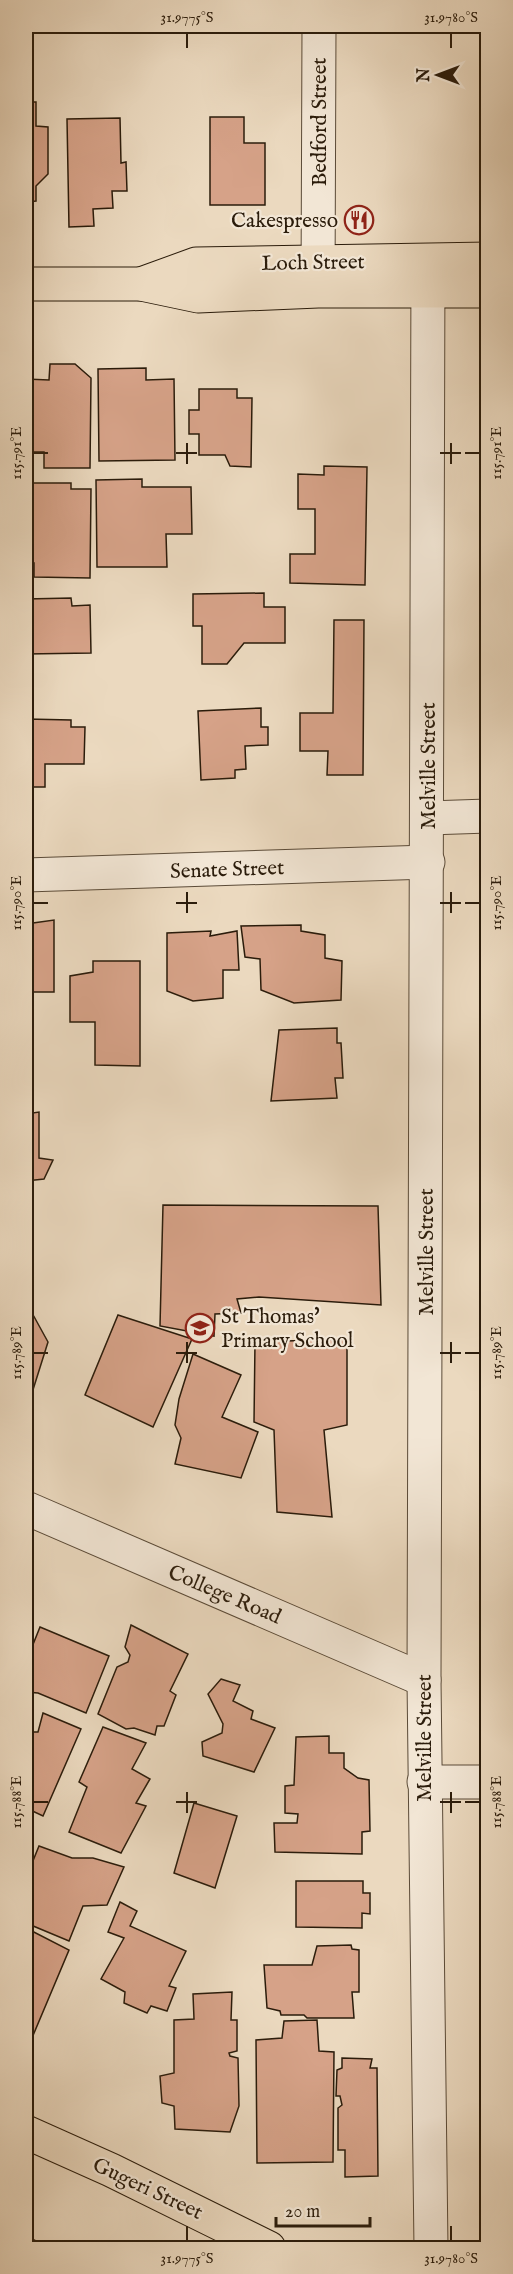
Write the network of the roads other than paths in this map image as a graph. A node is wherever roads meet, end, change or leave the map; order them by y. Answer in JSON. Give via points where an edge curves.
{"nodes":[{"id":1,"x":319,"y":26,"type":"edge"},
{"id":2,"x":488,"y":259,"type":"edge"},
{"id":3,"x":428,"y":275,"type":"junction"},
{"id":4,"x":318,"y":276,"type":"junction"},
{"id":5,"x":26,"y":284,"type":"edge"},
{"id":6,"x":488,"y":291,"type":"edge"},
{"id":7,"x":488,"y":816,"type":"edge"},
{"id":8,"x":428,"y":818,"type":"junction"},
{"id":9,"x":428,"y":862,"type":"junction"},
{"id":10,"x":26,"y":875,"type":"edge"},
{"id":11,"x":26,"y":1508,"type":"edge"},
{"id":12,"x":424,"y":1680,"type":"junction"},
{"id":13,"x":424,"y":1782,"type":"junction"},
{"id":14,"x":488,"y":1782,"type":"edge"},
{"id":15,"x":26,"y":2132,"type":"edge"},
{"id":16,"x":430,"y":2247,"type":"edge"},
{"id":17,"x":269,"y":2248,"type":"edge"}],
"edges":[{"from":1,"to":4,"type":"street","name":"Bedford Street"},
{"from":2,"to":3,"type":"main road","name":"Loch Street"},
{"from":3,"to":4,"type":"main road","name":"Loch Street"},
{"from":3,"to":6,"type":"main road","name":"Loch Street"},
{"from":3,"to":8,"type":"street","name":"Melville Street"},
{"from":4,"to":5,"type":"main road","name":"Loch Street","via":[[198,296],[141,284]]},
{"from":7,"to":8,"type":"street"},
{"from":8,"to":9,"type":"street","name":"Melville Street"},
{"from":9,"to":10,"type":"street","name":"Senate Street"},
{"from":9,"to":12,"type":"street","name":"Melville Street"},
{"from":11,"to":12,"type":"street","name":"College Road"},
{"from":12,"to":13,"type":"street","name":"Melville Street"},
{"from":13,"to":14,"type":"street"},
{"from":13,"to":16,"type":"street","name":"Melville Street"},
{"from":15,"to":17,"type":"main road","name":"Gugeri Street"}]}
